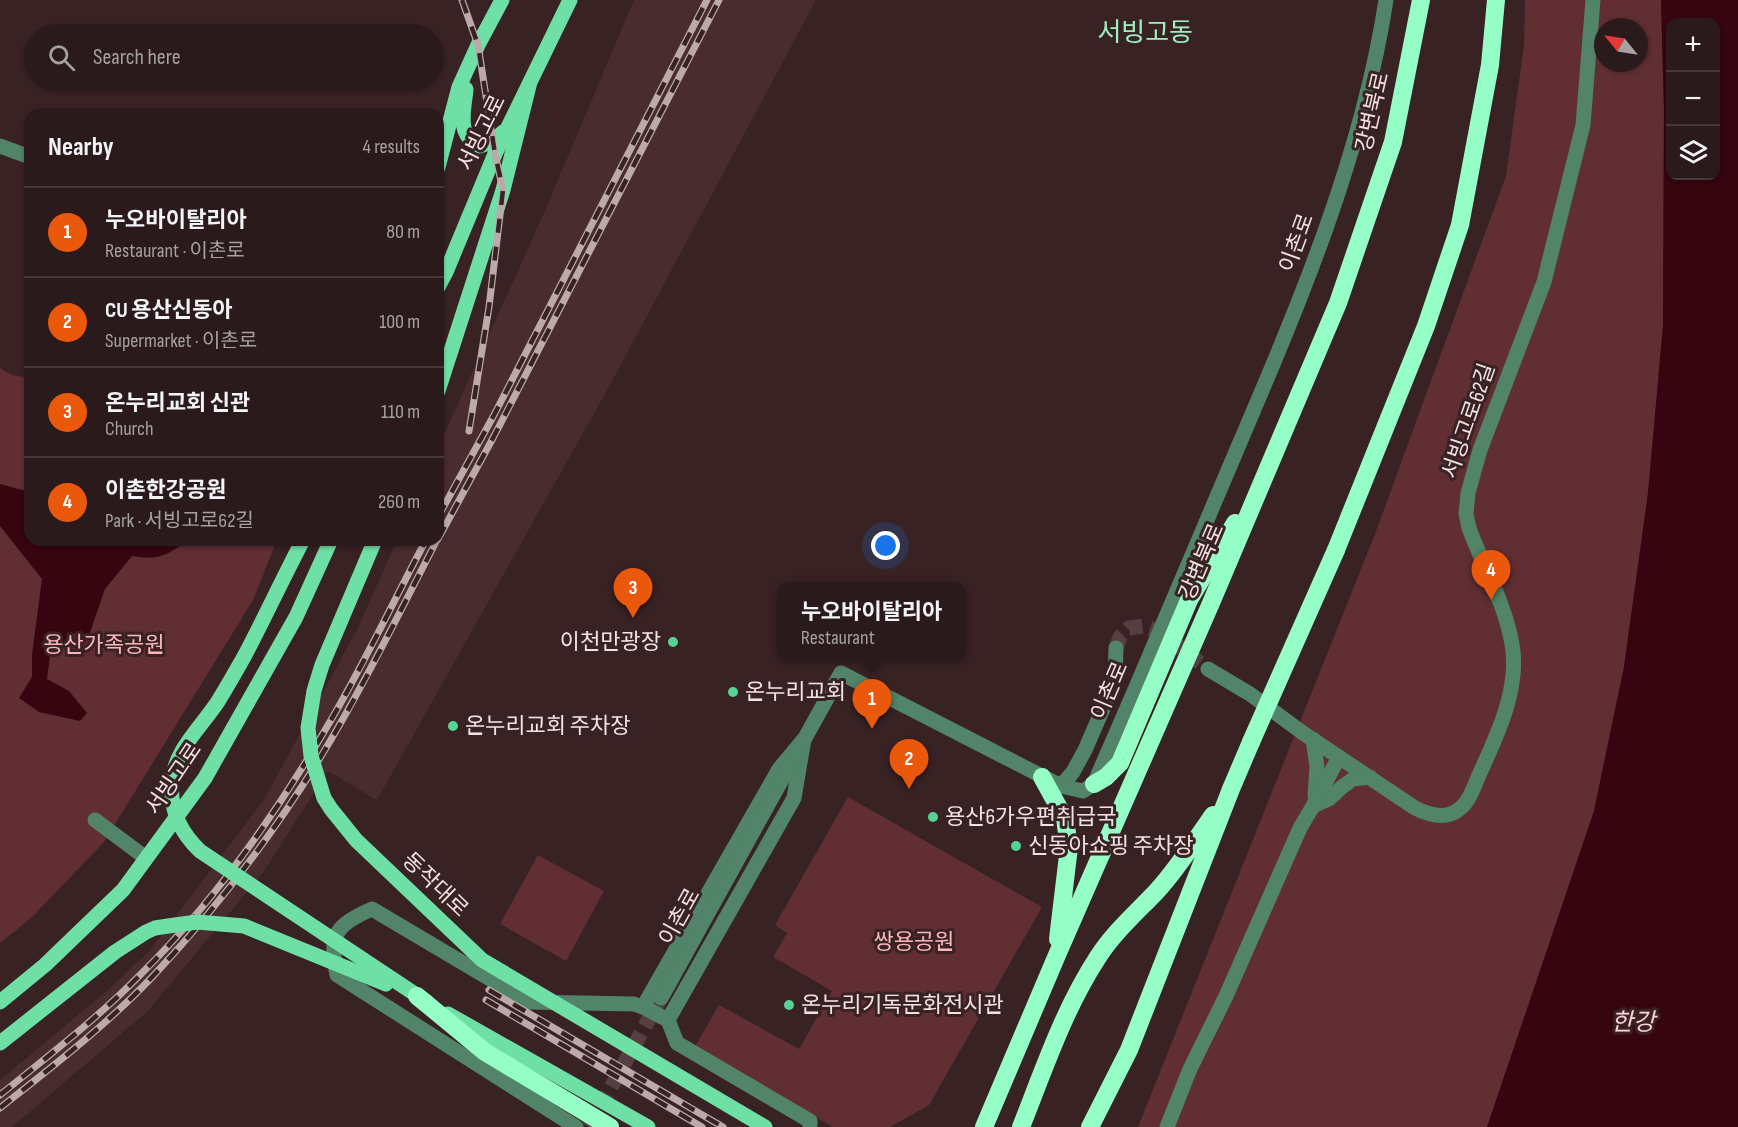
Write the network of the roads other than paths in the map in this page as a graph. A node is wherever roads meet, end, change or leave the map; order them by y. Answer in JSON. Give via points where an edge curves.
{"nodes":[{"id":1,"x":502,"y":0,"type":"edge"},
{"id":2,"x":570,"y":0,"type":"edge"},
{"id":3,"x":1386,"y":0,"type":"edge"},
{"id":4,"x":1421,"y":0,"type":"edge"},
{"id":5,"x":1491,"y":0,"type":"edge"},
{"id":6,"x":1496,"y":0,"type":"edge"},
{"id":7,"x":1593,"y":0,"type":"edge"},
{"id":8,"x":1495,"y":23,"type":"junction"},
{"id":9,"x":468,"y":67,"type":"junction"},
{"id":10,"x":530,"y":86,"type":"junction"},
{"id":11,"x":509,"y":126,"type":"junction"},
{"id":12,"x":444,"y":144,"type":"edge"},
{"id":13,"x":0,"y":147,"type":"edge"},
{"id":14,"x":24,"y":155,"type":"edge"},
{"id":15,"x":444,"y":276,"type":"edge"},
{"id":16,"x":444,"y":372,"type":"edge"},
{"id":17,"x":1269,"y":465,"type":"junction"},
{"id":18,"x":300,"y":546,"type":"edge"},
{"id":19,"x":328,"y":546,"type":"edge"},
{"id":20,"x":372,"y":546,"type":"edge"},
{"id":21,"x":1116,"y":648,"type":"tunnel mouth"},
{"id":22,"x":1208,"y":669,"type":"tunnel mouth"},
{"id":23,"x":1308,"y":736,"type":"junction"},
{"id":24,"x":804,"y":739,"type":"junction"},
{"id":25,"x":1339,"y":757,"type":"junction"},
{"id":26,"x":1042,"y":777,"type":"junction"},
{"id":27,"x":1370,"y":777,"type":"junction"},
{"id":28,"x":1094,"y":784,"type":"junction"},
{"id":29,"x":1061,"y":786,"type":"junction"},
{"id":30,"x":1231,"y":789,"type":"junction"},
{"id":31,"x":1313,"y":806,"type":"junction"},
{"id":32,"x":95,"y":820,"type":"dead end"},
{"id":33,"x":146,"y":858,"type":"junction"},
{"id":34,"x":1057,"y":955,"type":"junction"},
{"id":35,"x":417,"y":996,"type":"junction"},
{"id":36,"x":661,"y":998,"type":"tunnel mouth"},
{"id":37,"x":0,"y":1002,"type":"edge"},
{"id":38,"x":643,"y":1007,"type":"junction"},
{"id":39,"x":668,"y":1020,"type":"junction"},
{"id":40,"x":0,"y":1042,"type":"edge"},
{"id":41,"x":1129,"y":1050,"type":"junction"},
{"id":42,"x":574,"y":1126,"type":"edge"},
{"id":43,"x":610,"y":1127,"type":"edge"},
{"id":44,"x":648,"y":1127,"type":"edge"},
{"id":45,"x":765,"y":1127,"type":"edge"},
{"id":46,"x":810,"y":1127,"type":"edge"},
{"id":47,"x":984,"y":1127,"type":"edge"},
{"id":48,"x":1021,"y":1127,"type":"edge"},
{"id":49,"x":1090,"y":1127,"type":"edge"},
{"id":50,"x":1100,"y":1127,"type":"edge"},
{"id":51,"x":1167,"y":1127,"type":"edge"}],
"edges":[{"from":1,"to":9,"type":"main road","name":"서빙고로"},
{"from":2,"to":10,"type":"main road","name":"서빙고로"},
{"from":3,"to":28,"type":"street","name":"이촌로","via":[[1359,124],[1300,300]]},
{"from":4,"to":17,"type":"highway","name":"강변북로","via":[[1393,142],[1338,303]]},
{"from":5,"to":8,"type":"highway"},
{"from":6,"to":8,"type":"highway"},
{"from":7,"to":27,"type":"street","name":"서빙고로62길","via":[[1583,125],[1544,282],[1480,450],[1468,493],[1469,528],[1504,613],[1512,645],[1510,694],[1490,749],[1468,799],[1459,810],[1449,815],[1428,814]]},
{"from":8,"to":30,"type":"highway","bridge":true,"via":[[1460,225],[1426,326],[1336,550]]},
{"from":9,"to":11,"type":"main road","via":[[463,124],[469,140],[479,146],[493,142]]},
{"from":9,"to":12,"type":"main road","name":"서빙고로"},
{"from":10,"to":11,"type":"main road","name":"서빙고로"},
{"from":10,"to":16,"type":"main road","via":[[503,190]]},
{"from":11,"to":15,"type":"main road","name":"서빙고로"},
{"from":13,"to":14,"type":"street"},
{"from":17,"to":28,"type":"highway","via":[[1189,600],[1120,762]]},
{"from":17,"to":34,"type":"highway","name":"강변북로"},
{"from":18,"to":35,"type":"main road","bridge":true,"via":[[217,703],[181,752],[172,779],[173,805],[184,834],[200,851]]},
{"from":19,"to":33,"type":"main road","name":"서빙고로","via":[[296,617],[205,778]]},
{"from":20,"to":45,"type":"main road","name":"동작대로","bridge":true,"via":[[322,665],[308,728],[311,756],[321,791],[331,809],[356,840],[482,960]]},
{"from":21,"to":29,"type":"street","via":[[1115,681],[1085,750]]},
{"from":22,"to":23,"type":"street","name":"서빙고로62길"},
{"from":23,"to":25,"type":"street","name":"서빙고로62길"},
{"from":23,"to":31,"type":"street","via":[[1317,767]]},
{"from":24,"to":26,"type":"street","name":"이촌로","via":[[841,673]]},
{"from":24,"to":36,"type":"street","name":"이촌로"},
{"from":24,"to":38,"type":"street","via":[[779,769]]},
{"from":24,"to":39,"type":"street","via":[[794,798]]},
{"from":25,"to":27,"type":"street","name":"서빙고로62길"},
{"from":25,"to":31,"type":"street"},
{"from":26,"to":29,"type":"street","name":"이촌로"},
{"from":26,"to":34,"type":"highway","via":[[1065,819],[1069,847]]},
{"from":27,"to":31,"type":"street","via":[[1353,779],[1329,799]]},
{"from":28,"to":29,"type":"street","name":"이촌로","via":[[1083,791]]},
{"from":30,"to":41,"type":"highway"},
{"from":30,"to":48,"type":"highway","via":[[1180,863],[1128,920],[1080,986]]},
{"from":31,"to":51,"type":"street","via":[[1190,1069]]},
{"from":32,"to":33,"type":"street"},
{"from":33,"to":37,"type":"main road","name":"서빙고로","via":[[123,890]]},
{"from":34,"to":47,"type":"highway","name":"강변북로"},
{"from":35,"to":40,"type":"main road","bridge":true,"via":[[248,928],[191,922],[155,928],[115,952]]},
{"from":35,"to":43,"type":"highway","bridge":true,"via":[[485,1052]]},
{"from":35,"to":44,"type":"main road","bridge":true},
{"from":38,"to":39,"type":"street"},
{"from":38,"to":42,"type":"street","via":[[530,1002],[372,909],[351,918],[336,931],[333,953],[337,975]]},
{"from":39,"to":46,"type":"street","via":[[677,1043],[810,1121]]},
{"from":41,"to":49,"type":"highway"},
{"from":41,"to":50,"type":"highway"}]}
